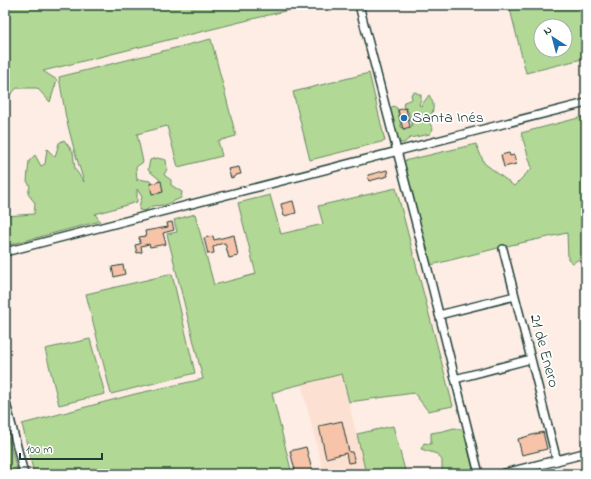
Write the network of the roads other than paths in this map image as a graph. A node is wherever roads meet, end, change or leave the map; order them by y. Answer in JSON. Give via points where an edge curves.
{"nodes":[{"id":1,"x":359,"y":5,"type":"edge"},
{"id":2,"x":586,"y":103,"type":"edge"},
{"id":3,"x":397,"y":151,"type":"junction"},
{"id":4,"x":503,"y":249,"type":"dead end"},
{"id":5,"x":5,"y":252,"type":"edge"},
{"id":6,"x":515,"y":296,"type":"junction"},
{"id":7,"x":439,"y":316,"type":"junction"},
{"id":8,"x":531,"y":359,"type":"junction"},
{"id":9,"x":455,"y":379,"type":"junction"},
{"id":10,"x":5,"y":399,"type":"edge"},
{"id":11,"x":586,"y":453,"type":"edge"},
{"id":12,"x":557,"y":460,"type":"junction"},
{"id":13,"x":24,"y":474,"type":"edge"},
{"id":14,"x":479,"y":474,"type":"edge"},
{"id":15,"x":503,"y":474,"type":"edge"}],
"edges":[{"from":1,"to":3,"type":"street"},
{"from":2,"to":3,"type":"street"},
{"from":3,"to":5,"type":"street"},
{"from":3,"to":7,"type":"street"},
{"from":4,"to":6,"type":"street","name":"21 de Enero"},
{"from":6,"to":7,"type":"street"},
{"from":6,"to":8,"type":"street","name":"21 de Enero"},
{"from":7,"to":9,"type":"street"},
{"from":8,"to":9,"type":"street"},
{"from":8,"to":12,"type":"street","name":"21 de Enero"},
{"from":9,"to":14,"type":"street"},
{"from":10,"to":13,"type":"street"},
{"from":11,"to":12,"type":"main road"},
{"from":12,"to":15,"type":"main road"}]}
